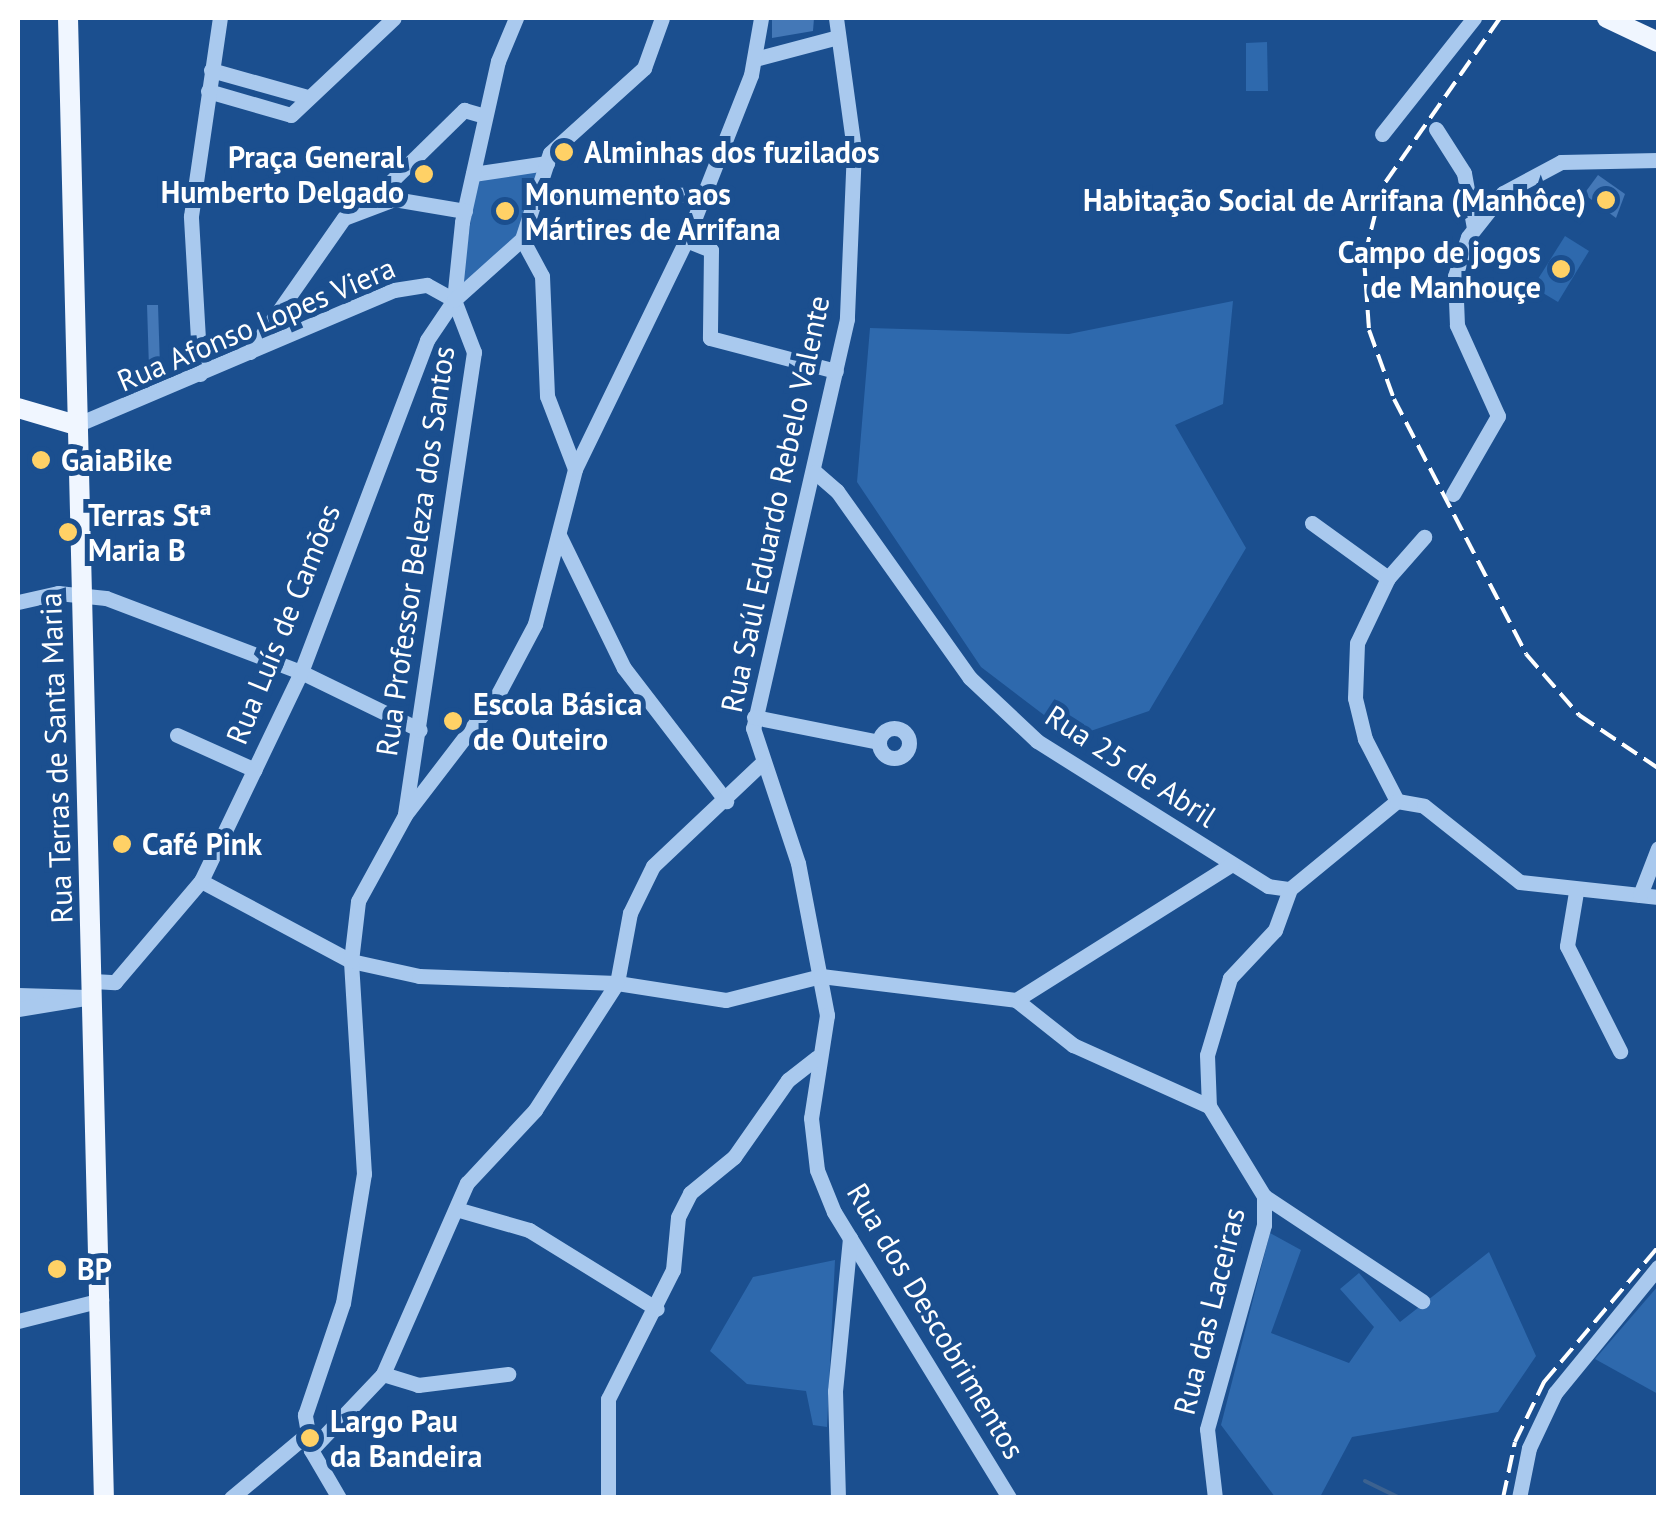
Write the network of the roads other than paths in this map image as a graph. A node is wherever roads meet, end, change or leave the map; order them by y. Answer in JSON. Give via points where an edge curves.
{"nodes":[{"id":1,"x":68,"y":18,"type":"edge"},
{"id":2,"x":220,"y":18,"type":"edge"},
{"id":3,"x":394,"y":18,"type":"edge"},
{"id":4,"x":516,"y":18,"type":"edge"},
{"id":5,"x":662,"y":18,"type":"edge"},
{"id":6,"x":761,"y":18,"type":"edge"},
{"id":7,"x":836,"y":18,"type":"edge"},
{"id":8,"x":1474,"y":18,"type":"edge"},
{"id":9,"x":1607,"y":18,"type":"edge"},
{"id":10,"x":834,"y":38,"type":"junction"},
{"id":11,"x":1658,"y":42,"type":"edge"},
{"id":12,"x":755,"y":59,"type":"junction"},
{"id":13,"x":211,"y":70,"type":"junction"},
{"id":14,"x":208,"y":91,"type":"junction"},
{"id":15,"x":308,"y":96,"type":"junction"},
{"id":16,"x":480,"y":115,"type":"dead end"},
{"id":17,"x":1436,"y":130,"type":"dead end"},
{"id":18,"x":1382,"y":134,"type":"dead end"},
{"id":19,"x":1658,"y":160,"type":"edge"},
{"id":20,"x":547,"y":163,"type":"junction"},
{"id":21,"x":473,"y":174,"type":"junction"},
{"id":22,"x":701,"y":194,"type":"junction"},
{"id":23,"x":535,"y":200,"type":"junction"},
{"id":24,"x":364,"y":208,"type":"junction"},
{"id":25,"x":465,"y":211,"type":"junction"},
{"id":26,"x":1474,"y":228,"type":"junction"},
{"id":27,"x":522,"y":239,"type":"junction"},
{"id":28,"x":686,"y":240,"type":"junction"},
{"id":29,"x":454,"y":300,"type":"junction"},
{"id":30,"x":250,"y":352,"type":"junction"},
{"id":31,"x":836,"y":372,"type":"junction"},
{"id":32,"x":200,"y":374,"type":"junction"},
{"id":33,"x":18,"y":408,"type":"edge"},
{"id":34,"x":76,"y":424,"type":"junction"},
{"id":35,"x":574,"y":469,"type":"junction"},
{"id":36,"x":815,"y":472,"type":"junction"},
{"id":37,"x":1453,"y":494,"type":"dead end"},
{"id":38,"x":1312,"y":523,"type":"dead end"},
{"id":39,"x":559,"y":534,"type":"junction"},
{"id":40,"x":1424,"y":537,"type":"dead end"},
{"id":41,"x":1388,"y":578,"type":"junction"},
{"id":42,"x":81,"y":593,"type":"junction"},
{"id":43,"x":18,"y":602,"type":"edge"},
{"id":44,"x":300,"y":672,"type":"junction"},
{"id":45,"x":754,"y":717,"type":"junction"},
{"id":46,"x":420,"y":730,"type":"junction"},
{"id":47,"x":177,"y":735,"type":"dead end"},
{"id":48,"x":879,"y":742,"type":"dead end"},
{"id":49,"x":761,"y":764,"type":"junction"},
{"id":50,"x":254,"y":770,"type":"junction"},
{"id":51,"x":726,"y":800,"type":"junction"},
{"id":52,"x":1397,"y":801,"type":"junction"},
{"id":53,"x":405,"y":815,"type":"junction"},
{"id":54,"x":1658,"y":848,"type":"edge"},
{"id":55,"x":1232,"y":864,"type":"junction"},
{"id":56,"x":202,"y":881,"type":"junction"},
{"id":57,"x":1290,"y":888,"type":"junction"},
{"id":58,"x":1576,"y":892,"type":"junction"},
{"id":59,"x":1640,"y":895,"type":"junction"},
{"id":60,"x":1658,"y":897,"type":"edge"},
{"id":61,"x":351,"y":961,"type":"junction"},
{"id":62,"x":820,"y":976,"type":"junction"},
{"id":63,"x":617,"y":983,"type":"junction"},
{"id":64,"x":92,"y":989,"type":"junction"},
{"id":65,"x":18,"y":995,"type":"edge"},
{"id":66,"x":1016,"y":1000,"type":"junction"},
{"id":67,"x":18,"y":1009,"type":"edge"},
{"id":68,"x":1620,"y":1051,"type":"dead end"},
{"id":69,"x":817,"y":1057,"type":"junction"},
{"id":70,"x":1209,"y":1106,"type":"junction"},
{"id":71,"x":1264,"y":1196,"type":"junction"},
{"id":72,"x":456,"y":1210,"type":"junction"},
{"id":73,"x":850,"y":1238,"type":"junction"},
{"id":74,"x":1658,"y":1267,"type":"edge"},
{"id":75,"x":101,"y":1300,"type":"junction"},
{"id":76,"x":1422,"y":1301,"type":"dead end"},
{"id":77,"x":656,"y":1309,"type":"junction"},
{"id":78,"x":19,"y":1316,"type":"edge"},
{"id":79,"x":383,"y":1374,"type":"junction"},
{"id":80,"x":508,"y":1374,"type":"dead end"},
{"id":81,"x":305,"y":1415,"type":"junction"},
{"id":82,"x":341,"y":1418,"type":"junction"},
{"id":83,"x":308,"y":1442,"type":"junction"},
{"id":84,"x":232,"y":1497,"type":"edge"},
{"id":85,"x":104,"y":1498,"type":"edge"},
{"id":86,"x":338,"y":1498,"type":"edge"},
{"id":87,"x":608,"y":1498,"type":"edge"},
{"id":88,"x":838,"y":1498,"type":"edge"},
{"id":89,"x":1009,"y":1498,"type":"edge"},
{"id":90,"x":1215,"y":1498,"type":"edge"},
{"id":91,"x":1519,"y":1498,"type":"edge"}],
"edges":[{"from":1,"to":34,"type":"main road","name":"Rua Terras de Santa Maria"},
{"from":2,"to":13,"type":"street"},
{"from":3,"to":15,"type":"street"},
{"from":4,"to":21,"type":"street"},
{"from":5,"to":20,"type":"street","via":[[644,68]]},
{"from":6,"to":12,"type":"street"},
{"from":7,"to":10,"type":"street","name":"Rua Saúl Eduardo Rebelo Valente"},
{"from":8,"to":18,"type":"street"},
{"from":9,"to":11,"type":"main road"},
{"from":10,"to":12,"type":"street"},
{"from":10,"to":31,"type":"street","name":"Rua Saúl Eduardo Rebelo Valente","via":[[854,149],[854,236]]},
{"from":12,"to":22,"type":"street"},
{"from":13,"to":14,"type":"street"},
{"from":13,"to":15,"type":"street"},
{"from":14,"to":15,"type":"street","via":[[290,115]]},
{"from":14,"to":32,"type":"street","via":[[190,216]]},
{"from":16,"to":24,"type":"street","via":[[464,110]]},
{"from":17,"to":26,"type":"street","via":[[1464,173]]},
{"from":19,"to":26,"type":"street","via":[[1561,162],[1503,193]]},
{"from":20,"to":21,"type":"street"},
{"from":20,"to":23,"type":"street"},
{"from":21,"to":25,"type":"street"},
{"from":22,"to":23,"type":"street"},
{"from":22,"to":28,"type":"street"},
{"from":23,"to":27,"type":"street"},
{"from":24,"to":25,"type":"street","via":[[394,200]]},
{"from":24,"to":30,"type":"street","via":[[344,218],[302,268]]},
{"from":25,"to":29,"type":"street"},
{"from":26,"to":37,"type":"street","via":[[1455,276],[1457,325],[1498,416]]},
{"from":27,"to":29,"type":"street"},
{"from":27,"to":35,"type":"street","via":[[542,276],[547,396]]},
{"from":28,"to":31,"type":"street","via":[[711,250],[710,338]]},
{"from":28,"to":35,"type":"street"},
{"from":29,"to":30,"type":"street","name":"Rua Afonso Lopes Viera","via":[[427,285],[394,290]]},
{"from":29,"to":44,"type":"street","name":"Rua Luís de Camões","via":[[406,390]]},
{"from":29,"to":46,"type":"street","name":"Rua Professor Beleza dos Santos","via":[[474,352]]},
{"from":30,"to":32,"type":"street","name":"Rua Afonso Lopes Viera"},
{"from":31,"to":36,"type":"street","name":"Rua Saúl Eduardo Rebelo Valente"},
{"from":32,"to":34,"type":"street","name":"Rua Afonso Lopes Viera"},
{"from":33,"to":34,"type":"main road"},
{"from":34,"to":42,"type":"main road","name":"Rua Terras de Santa Maria"},
{"from":35,"to":39,"type":"street"},
{"from":36,"to":45,"type":"street","name":"Rua Saúl Eduardo Rebelo Valente"},
{"from":36,"to":55,"type":"street","name":"Rua 25 de Abril","via":[[837,491],[970,678],[1083,774]]},
{"from":38,"to":41,"type":"street"},
{"from":39,"to":51,"type":"street","via":[[624,668]]},
{"from":39,"to":53,"type":"street","via":[[517,662]]},
{"from":40,"to":41,"type":"street"},
{"from":41,"to":52,"type":"street","via":[[1357,643],[1355,698],[1366,739]]},
{"from":42,"to":43,"type":"street"},
{"from":42,"to":44,"type":"street"},
{"from":42,"to":64,"type":"main road","name":"Rua Terras de Santa Maria"},
{"from":44,"to":46,"type":"street"},
{"from":44,"to":50,"type":"street","name":"Rua Luís de Camões"},
{"from":45,"to":48,"type":"street"},
{"from":45,"to":49,"type":"street","name":"Rua Saúl Eduardo Rebelo Valente"},
{"from":46,"to":53,"type":"street","name":"Rua Professor Beleza dos Santos"},
{"from":47,"to":50,"type":"street"},
{"from":49,"to":51,"type":"street"},
{"from":49,"to":62,"type":"street","name":"Rua dos Descobrimentos","via":[[798,863]]},
{"from":50,"to":56,"type":"street","name":"Rua Luís de Camões"},
{"from":51,"to":63,"type":"street","via":[[654,866],[630,913]]},
{"from":52,"to":57,"type":"street"},
{"from":52,"to":58,"type":"street","via":[[1424,806],[1520,882]]},
{"from":53,"to":61,"type":"street","via":[[358,900]]},
{"from":54,"to":59,"type":"street"},
{"from":55,"to":57,"type":"street","name":"Rua 25 de Abril","via":[[1268,886]]},
{"from":55,"to":66,"type":"street"},
{"from":56,"to":61,"type":"street"},
{"from":56,"to":64,"type":"street","name":"Rua Luís de Camões","via":[[115,982]]},
{"from":57,"to":70,"type":"street","via":[[1275,930],[1230,978],[1216,1018]]},
{"from":58,"to":59,"type":"street"},
{"from":58,"to":68,"type":"street","via":[[1567,946]]},
{"from":59,"to":60,"type":"street"},
{"from":61,"to":63,"type":"street","via":[[514,985]]},
{"from":61,"to":81,"type":"street","via":[[364,1174],[343,1302]]},
{"from":62,"to":63,"type":"street","via":[[726,1000]]},
{"from":62,"to":66,"type":"street"},
{"from":62,"to":69,"type":"street","name":"Rua dos Descobrimentos","via":[[826,1015]]},
{"from":63,"to":72,"type":"street","via":[[557,1080],[467,1183]]},
{"from":64,"to":65,"type":"street"},
{"from":64,"to":67,"type":"street"},
{"from":64,"to":75,"type":"main road","name":"Rua Terras de Santa Maria"},
{"from":66,"to":70,"type":"street","via":[[1073,1045]]},
{"from":69,"to":73,"type":"street","name":"Rua dos Descobrimentos","via":[[817,1170]]},
{"from":69,"to":77,"type":"street","via":[[788,1080],[734,1157],[690,1193]]},
{"from":70,"to":71,"type":"street"},
{"from":71,"to":76,"type":"street"},
{"from":71,"to":90,"type":"street","name":"Rua das Laceiras","via":[[1264,1225],[1208,1428]]},
{"from":72,"to":77,"type":"street","via":[[529,1230]]},
{"from":72,"to":79,"type":"street"},
{"from":73,"to":88,"type":"street","via":[[835,1391]]},
{"from":73,"to":89,"type":"street","name":"Rua dos Descobrimentos"},
{"from":74,"to":91,"type":"street","via":[[1550,1402]]},
{"from":75,"to":78,"type":"street"},
{"from":75,"to":85,"type":"main road","name":"Rua Terras de Santa Maria"},
{"from":77,"to":87,"type":"street","via":[[616,1370],[608,1399]]},
{"from":79,"to":80,"type":"street","via":[[418,1386]]},
{"from":79,"to":82,"type":"street"},
{"from":81,"to":82,"type":"street"},
{"from":81,"to":83,"type":"street"},
{"from":82,"to":83,"type":"street"},
{"from":83,"to":84,"type":"street"},
{"from":83,"to":86,"type":"street"}]}
